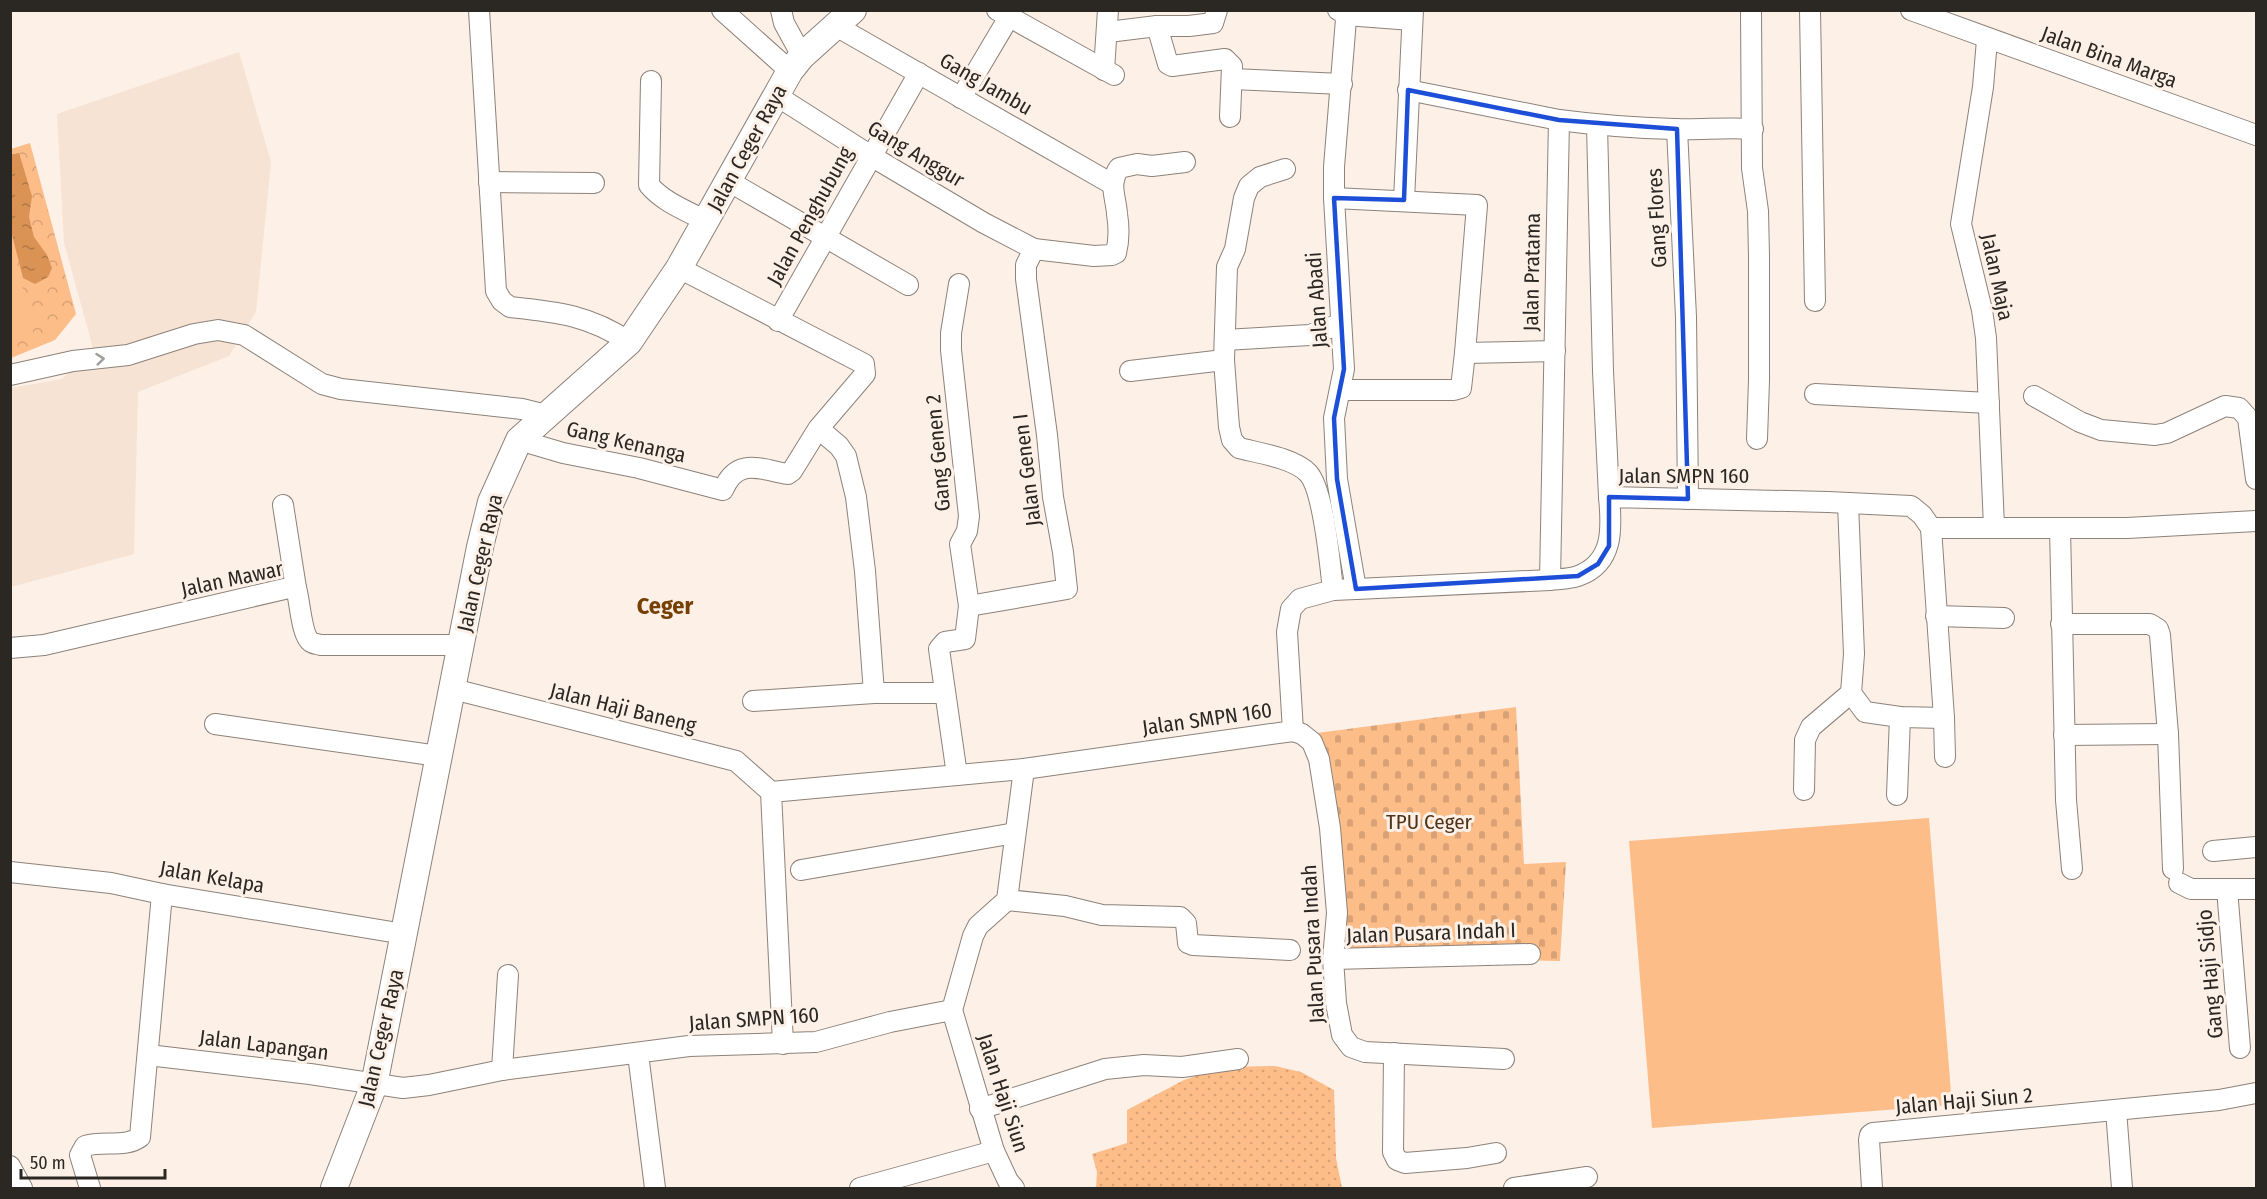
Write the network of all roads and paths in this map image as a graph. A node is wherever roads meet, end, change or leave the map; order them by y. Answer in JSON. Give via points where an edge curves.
{"nodes":[{"id":1,"x":478,"y":10,"type":"edge"},
{"id":2,"x":722,"y":10,"type":"edge"},
{"id":3,"x":781,"y":10,"type":"edge"},
{"id":4,"x":1108,"y":10,"type":"edge"},
{"id":5,"x":1217,"y":10,"type":"edge"},
{"id":6,"x":1750,"y":10,"type":"edge"},
{"id":7,"x":1810,"y":10,"type":"edge"},
{"id":8,"x":1911,"y":10,"type":"edge"},
{"id":9,"x":1342,"y":13,"type":"edge"},
{"id":10,"x":1003,"y":14,"type":"edge"},
{"id":11,"x":1412,"y":15,"type":"edge"},
{"id":12,"x":844,"y":18,"type":"edge"},
{"id":13,"x":1157,"y":26,"type":"junction"},
{"id":14,"x":1108,"y":32,"type":"junction"},
{"id":15,"x":1987,"y":40,"type":"junction"},
{"id":16,"x":796,"y":64,"type":"junction"},
{"id":17,"x":919,"y":73,"type":"junction"},
{"id":18,"x":1232,"y":79,"type":"junction"},
{"id":19,"x":651,"y":81,"type":"dead end"},
{"id":20,"x":1342,"y":84,"type":"junction"},
{"id":21,"x":1408,"y":90,"type":"junction"},
{"id":22,"x":777,"y":96,"type":"junction"},
{"id":23,"x":961,"y":98,"type":"junction"},
{"id":24,"x":1230,"y":117,"type":"dead end"},
{"id":25,"x":1558,"y":120,"type":"junction"},
{"id":26,"x":1598,"y":125,"type":"junction"},
{"id":27,"x":1677,"y":129,"type":"junction"},
{"id":28,"x":1753,"y":129,"type":"junction"},
{"id":29,"x":2256,"y":135,"type":"edge"},
{"id":30,"x":871,"y":156,"type":"junction"},
{"id":31,"x":1185,"y":162,"type":"dead end"},
{"id":32,"x":1285,"y":169,"type":"dead end"},
{"id":33,"x":489,"y":182,"type":"junction"},
{"id":34,"x":730,"y":182,"type":"junction"},
{"id":35,"x":594,"y":183,"type":"dead end"},
{"id":36,"x":1112,"y":184,"type":"junction"},
{"id":37,"x":1334,"y":198,"type":"junction"},
{"id":38,"x":1404,"y":200,"type":"junction"},
{"id":39,"x":706,"y":221,"type":"junction"},
{"id":40,"x":826,"y":238,"type":"junction"},
{"id":41,"x":1034,"y":249,"type":"junction"},
{"id":42,"x":679,"y":268,"type":"junction"},
{"id":43,"x":959,"y":284,"type":"dead end"},
{"id":44,"x":908,"y":285,"type":"dead end"},
{"id":45,"x":1815,"y":301,"type":"dead end"},
{"id":46,"x":778,"y":321,"type":"junction"},
{"id":47,"x":1337,"y":326,"type":"dead end"},
{"id":48,"x":1225,"y":340,"type":"junction"},
{"id":49,"x":628,"y":342,"type":"junction"},
{"id":50,"x":1555,"y":351,"type":"junction"},
{"id":51,"x":1465,"y":353,"type":"junction"},
{"id":52,"x":1224,"y":360,"type":"junction"},
{"id":53,"x":1130,"y":371,"type":"dead end"},
{"id":54,"x":10,"y":375,"type":"edge"},
{"id":55,"x":1341,"y":390,"type":"junction"},
{"id":56,"x":1815,"y":394,"type":"dead end"},
{"id":57,"x":2034,"y":396,"type":"dead end"},
{"id":58,"x":1989,"y":403,"type":"junction"},
{"id":59,"x":546,"y":415,"type":"junction"},
{"id":60,"x":826,"y":435,"type":"dead end"},
{"id":61,"x":1756,"y":439,"type":"dead end"},
{"id":62,"x":519,"y":440,"type":"junction"},
{"id":63,"x":2256,"y":479,"type":"edge"},
{"id":64,"x":1609,"y":497,"type":"junction"},
{"id":65,"x":1688,"y":499,"type":"junction"},
{"id":66,"x":1848,"y":503,"type":"junction"},
{"id":67,"x":283,"y":505,"type":"dead end"},
{"id":68,"x":2256,"y":521,"type":"edge"},
{"id":69,"x":1994,"y":527,"type":"junction"},
{"id":70,"x":1931,"y":528,"type":"junction"},
{"id":71,"x":2060,"y":528,"type":"junction"},
{"id":72,"x":1550,"y":580,"type":"junction"},
{"id":73,"x":296,"y":588,"type":"junction"},
{"id":74,"x":1356,"y":589,"type":"junction"},
{"id":75,"x":1333,"y":590,"type":"junction"},
{"id":76,"x":969,"y":606,"type":"junction"},
{"id":77,"x":1936,"y":616,"type":"junction"},
{"id":78,"x":2004,"y":618,"type":"dead end"},
{"id":79,"x":2061,"y":624,"type":"junction"},
{"id":80,"x":462,"y":645,"type":"junction"},
{"id":81,"x":10,"y":648,"type":"edge"},
{"id":82,"x":453,"y":689,"type":"junction"},
{"id":83,"x":874,"y":693,"type":"junction"},
{"id":84,"x":945,"y":693,"type":"junction"},
{"id":85,"x":1851,"y":693,"type":"junction"},
{"id":86,"x":753,"y":701,"type":"dead end"},
{"id":87,"x":1900,"y":717,"type":"junction"},
{"id":88,"x":1944,"y":718,"type":"junction"},
{"id":89,"x":215,"y":724,"type":"dead end"},
{"id":90,"x":1293,"y":731,"type":"junction"},
{"id":91,"x":2168,"y":734,"type":"junction"},
{"id":92,"x":2064,"y":735,"type":"junction"},
{"id":93,"x":438,"y":756,"type":"junction"},
{"id":94,"x":1944,"y":757,"type":"dead end"},
{"id":95,"x":1024,"y":769,"type":"junction"},
{"id":96,"x":957,"y":775,"type":"junction"},
{"id":97,"x":1804,"y":790,"type":"dead end"},
{"id":98,"x":771,"y":792,"type":"junction"},
{"id":99,"x":1897,"y":795,"type":"dead end"},
{"id":100,"x":1016,"y":833,"type":"junction"},
{"id":101,"x":2256,"y":847,"type":"edge"},
{"id":102,"x":2213,"y":851,"type":"dead end"},
{"id":103,"x":2072,"y":869,"type":"dead end"},
{"id":104,"x":801,"y":870,"type":"dead end"},
{"id":105,"x":10,"y":872,"type":"edge"},
{"id":106,"x":2227,"y":889,"type":"junction"},
{"id":107,"x":2256,"y":889,"type":"edge"},
{"id":108,"x":162,"y":894,"type":"junction"},
{"id":109,"x":1007,"y":900,"type":"junction"},
{"id":110,"x":404,"y":934,"type":"junction"},
{"id":111,"x":1290,"y":950,"type":"dead end"},
{"id":112,"x":1530,"y":954,"type":"dead end"},
{"id":113,"x":1333,"y":960,"type":"junction"},
{"id":114,"x":508,"y":975,"type":"dead end"},
{"id":115,"x":952,"y":1010,"type":"junction"},
{"id":116,"x":783,"y":1044,"type":"junction"},
{"id":117,"x":2240,"y":1048,"type":"dead end"},
{"id":118,"x":1394,"y":1053,"type":"junction"},
{"id":119,"x":638,"y":1054,"type":"junction"},
{"id":120,"x":148,"y":1055,"type":"junction"},
{"id":121,"x":1238,"y":1059,"type":"dead end"},
{"id":122,"x":1504,"y":1059,"type":"dead end"},
{"id":123,"x":501,"y":1070,"type":"junction"},
{"id":124,"x":374,"y":1084,"type":"junction"},
{"id":125,"x":2256,"y":1093,"type":"edge"},
{"id":126,"x":980,"y":1108,"type":"junction"},
{"id":127,"x":2116,"y":1110,"type":"junction"},
{"id":128,"x":994,"y":1151,"type":"junction"},
{"id":129,"x":1496,"y":1153,"type":"dead end"},
{"id":130,"x":10,"y":1166,"type":"edge"},
{"id":131,"x":1587,"y":1177,"type":"dead end"},
{"id":132,"x":1560,"y":1185,"type":"edge"},
{"id":133,"x":87,"y":1187,"type":"edge"},
{"id":134,"x":22,"y":1188,"type":"edge"},
{"id":135,"x":334,"y":1188,"type":"edge"},
{"id":136,"x":655,"y":1188,"type":"edge"},
{"id":137,"x":860,"y":1188,"type":"edge"},
{"id":138,"x":1014,"y":1188,"type":"edge"},
{"id":139,"x":1514,"y":1188,"type":"edge"},
{"id":140,"x":1872,"y":1188,"type":"edge"},
{"id":141,"x":2122,"y":1188,"type":"edge"}],
"edges":[{"from":1,"to":33,"type":"street"},
{"from":2,"to":16,"type":"street"},
{"from":3,"to":16,"type":"street"},
{"from":4,"to":14,"type":"street"},
{"from":5,"to":13,"type":"street","via":[[1213,23]]},
{"from":6,"to":28,"type":"street"},
{"from":7,"to":45,"type":"street"},
{"from":8,"to":15,"type":"street","name":"Jalan Bina Marga"},
{"from":9,"to":11,"type":"street"},
{"from":9,"to":20,"type":"street","name":"Jalan Abadi"},
{"from":10,"to":14,"type":"street","via":[[1109,73]]},
{"from":10,"to":23,"type":"street"},
{"from":11,"to":21,"type":"street"},
{"from":12,"to":16,"type":"main road","name":"Jalan Ceger Raya"},
{"from":12,"to":17,"type":"street","name":"Gang Jambu"},
{"from":13,"to":14,"type":"street"},
{"from":13,"to":18,"type":"street","via":[[1168,64],[1225,59],[1232,66]]},
{"from":15,"to":29,"type":"street","name":"Jalan Bina Marga"},
{"from":15,"to":58,"type":"street","name":"Jalan Maja","via":[[1961,224],[1982,310]]},
{"from":16,"to":22,"type":"main road","name":"Jalan Ceger Raya"},
{"from":17,"to":23,"type":"street","name":"Gang Jambu"},
{"from":17,"to":30,"type":"street","name":"Jalan Penghubung"},
{"from":18,"to":20,"type":"street"},
{"from":18,"to":24,"type":"street"},
{"from":19,"to":39,"type":"street","via":[[649,185],[655,193]]},
{"from":20,"to":37,"type":"street","name":"Jalan Abadi"},
{"from":21,"to":25,"type":"street"},
{"from":21,"to":38,"type":"street"},
{"from":22,"to":30,"type":"street","name":"Gang Anggur"},
{"from":22,"to":34,"type":"main road","name":"Jalan Ceger Raya"},
{"from":23,"to":36,"type":"street","name":"Gang Jambu"},
{"from":25,"to":26,"type":"street"},
{"from":25,"to":50,"type":"street","name":"Jalan Pratama"},
{"from":26,"to":27,"type":"street"},
{"from":26,"to":64,"type":"street"},
{"from":27,"to":28,"type":"street"},
{"from":27,"to":65,"type":"street","name":"Gang Flores","via":[[1686,317]]},
{"from":28,"to":61,"type":"street","via":[[1759,256],[1760,380]]},
{"from":30,"to":40,"type":"street","name":"Jalan Penghubung"},
{"from":30,"to":41,"type":"street","name":"Gang Anggur"},
{"from":31,"to":36,"type":"street","via":[[1119,168]]},
{"from":32,"to":48,"type":"street","via":[[1260,177],[1249,186],[1244,198],[1240,230],[1227,267]]},
{"from":33,"to":35,"type":"street"},
{"from":33,"to":49,"type":"street","via":[[495,291],[502,301],[510,307],[582,318]]},
{"from":34,"to":39,"type":"main road","name":"Jalan Ceger Raya"},
{"from":34,"to":40,"type":"street"},
{"from":36,"to":41,"type":"street","via":[[1118,215],[1116,253],[1094,256]]},
{"from":37,"to":38,"type":"street"},
{"from":37,"to":55,"type":"street","name":"Jalan Abadi","via":[[1345,350]]},
{"from":38,"to":51,"type":"street","via":[[1477,205]]},
{"from":39,"to":42,"type":"main road","name":"Jalan Ceger Raya"},
{"from":40,"to":44,"type":"street"},
{"from":40,"to":46,"type":"street","name":"Jalan Penghubung"},
{"from":41,"to":76,"type":"street","name":"Jalan Genen I","via":[[1026,265],[1026,279],[1067,589]]},
{"from":42,"to":46,"type":"street"},
{"from":42,"to":49,"type":"main road","name":"Jalan Ceger Raya"},
{"from":43,"to":76,"type":"street","name":"Gang Genen 2","via":[[951,341],[969,516],[960,544]]},
{"from":46,"to":62,"type":"street","name":"Gang Kenanga","via":[[866,368],[788,474],[744,467],[734,472],[723,490]]},
{"from":47,"to":48,"type":"street","via":[[1310,335]]},
{"from":48,"to":52,"type":"street"},
{"from":49,"to":59,"type":"main road","name":"Jalan Ceger Raya"},
{"from":50,"to":51,"type":"street"},
{"from":50,"to":72,"type":"street","name":"Jalan Pratama"},
{"from":51,"to":55,"type":"street","via":[[1461,388]]},
{"from":52,"to":53,"type":"street"},
{"from":52,"to":75,"type":"street","via":[[1232,440],[1239,448],[1287,461],[1308,473],[1318,494]]},
{"from":54,"to":59,"type":"street","one_way":true,"via":[[72,361],[128,355],[218,330],[244,335],[322,384],[341,389]]},
{"from":55,"to":74,"type":"street","name":"Jalan Abadi","via":[[1334,418],[1337,479]]},
{"from":56,"to":58,"type":"street"},
{"from":57,"to":63,"type":"street","via":[[2100,430],[2155,435],[2224,406],[2239,408],[2248,418]]},
{"from":58,"to":69,"type":"street","name":"Jalan Maja"},
{"from":59,"to":62,"type":"main road","name":"Jalan Ceger Raya"},
{"from":60,"to":83,"type":"street","via":[[846,456],[854,488]]},
{"from":62,"to":80,"type":"main road","name":"Jalan Ceger Raya","via":[[491,502]]},
{"from":64,"to":65,"type":"street","name":"Jalan SMPN 160"},
{"from":64,"to":72,"type":"street","name":"Jalan SMPN 160","via":[[1609,546],[1598,564],[1578,576]]},
{"from":65,"to":66,"type":"street","name":"Jalan SMPN 160"},
{"from":66,"to":70,"type":"street","name":"Jalan SMPN 160","via":[[1911,506]]},
{"from":66,"to":85,"type":"street","via":[[1854,654]]},
{"from":67,"to":73,"type":"street"},
{"from":68,"to":71,"type":"street"},
{"from":69,"to":70,"type":"street"},
{"from":69,"to":71,"type":"street"},
{"from":70,"to":77,"type":"street"},
{"from":71,"to":79,"type":"street"},
{"from":72,"to":74,"type":"street","name":"Jalan SMPN 160"},
{"from":73,"to":80,"type":"street","name":"Jalan Mawar","via":[[305,633],[310,641],[321,645]]},
{"from":73,"to":81,"type":"street","name":"Jalan Mawar","via":[[44,645]]},
{"from":74,"to":75,"type":"street","name":"Jalan SMPN 160"},
{"from":75,"to":90,"type":"street","name":"Jalan SMPN 160","via":[[1300,599],[1291,609],[1287,632]]},
{"from":76,"to":84,"type":"street","name":"Gang Genen 2","via":[[965,639],[945,642],[939,649]]},
{"from":77,"to":78,"type":"street"},
{"from":77,"to":88,"type":"street"},
{"from":79,"to":91,"type":"street","via":[[2150,624],[2158,628]]},
{"from":79,"to":92,"type":"street"},
{"from":80,"to":82,"type":"main road","name":"Jalan Ceger Raya"},
{"from":82,"to":93,"type":"main road","name":"Jalan Ceger Raya"},
{"from":82,"to":98,"type":"street","name":"Jalan Haji Baneng","via":[[736,761]]},
{"from":83,"to":84,"type":"street"},
{"from":83,"to":86,"type":"street"},
{"from":84,"to":96,"type":"street","name":"Gang Genen 2"},
{"from":85,"to":87,"type":"street","via":[[1865,712]]},
{"from":85,"to":97,"type":"street","via":[[1821,716],[1804,740]]},
{"from":87,"to":88,"type":"street"},
{"from":87,"to":99,"type":"street"},
{"from":88,"to":94,"type":"street"},
{"from":89,"to":93,"type":"street"},
{"from":90,"to":95,"type":"street","name":"Jalan SMPN 160"},
{"from":90,"to":113,"type":"street","name":"Jalan Pusara Indah","via":[[1312,742],[1318,759],[1330,828],[1337,913]]},
{"from":91,"to":92,"type":"street"},
{"from":91,"to":106,"type":"street","via":[[2176,876],[2191,889]]},
{"from":92,"to":103,"type":"street"},
{"from":93,"to":110,"type":"main road","name":"Jalan Ceger Raya"},
{"from":95,"to":96,"type":"street","name":"Jalan SMPN 160"},
{"from":95,"to":100,"type":"street"},
{"from":96,"to":98,"type":"street","name":"Jalan SMPN 160"},
{"from":98,"to":116,"type":"street"},
{"from":100,"to":104,"type":"street"},
{"from":100,"to":109,"type":"street"},
{"from":101,"to":102,"type":"street"},
{"from":105,"to":108,"type":"street","name":"Jalan Kelapa","via":[[111,883]]},
{"from":106,"to":107,"type":"street","name":"Gang Haji Sidjo"},
{"from":106,"to":117,"type":"street","name":"Gang Haji Sidjo"},
{"from":108,"to":110,"type":"street","name":"Jalan Kelapa"},
{"from":108,"to":120,"type":"street"},
{"from":109,"to":111,"type":"street","via":[[1065,906],[1102,915],[1180,917],[1186,923],[1188,943],[1193,945]]},
{"from":109,"to":115,"type":"street","via":[[978,926],[973,936]]},
{"from":110,"to":124,"type":"main road","name":"Jalan Ceger Raya"},
{"from":112,"to":113,"type":"street","name":"Jalan Pusara Indah I"},
{"from":113,"to":118,"type":"street","name":"Jalan Pusara Indah","via":[[1342,1035],[1351,1047],[1365,1052]]},
{"from":114,"to":123,"type":"street"},
{"from":115,"to":116,"type":"street","name":"Jalan SMPN 160","via":[[816,1042]]},
{"from":115,"to":126,"type":"street","name":"Jalan Haji Siun"},
{"from":116,"to":119,"type":"street","name":"Jalan SMPN 160","via":[[690,1046]]},
{"from":118,"to":122,"type":"street","name":"Jalan Pusara Indah"},
{"from":118,"to":129,"type":"street","via":[[1392,1152],[1397,1160],[1425,1162]]},
{"from":119,"to":123,"type":"street","name":"Jalan SMPN 160"},
{"from":119,"to":136,"type":"street"},
{"from":120,"to":124,"type":"street","name":"Jalan Lapangan"},
{"from":120,"to":133,"type":"street","via":[[140,1137],[131,1142],[96,1142],[85,1146],[80,1155]]},
{"from":121,"to":126,"type":"street","via":[[1193,1066],[1105,1069]]},
{"from":123,"to":124,"type":"street","name":"Jalan SMPN 160","via":[[403,1088]]},
{"from":124,"to":135,"type":"main road","name":"Jalan Ceger Raya"},
{"from":125,"to":127,"type":"street"},
{"from":126,"to":128,"type":"street","name":"Jalan Haji Siun"},
{"from":127,"to":140,"type":"street","name":"Jalan Haji Siun 2","via":[[1873,1133],[1869,1140]]},
{"from":127,"to":141,"type":"street"},
{"from":128,"to":137,"type":"street"},
{"from":128,"to":138,"type":"street","name":"Jalan Haji Siun"},
{"from":130,"to":134,"type":"street"},
{"from":131,"to":132,"type":"street"},
{"from":132,"to":139,"type":"street"}]}
